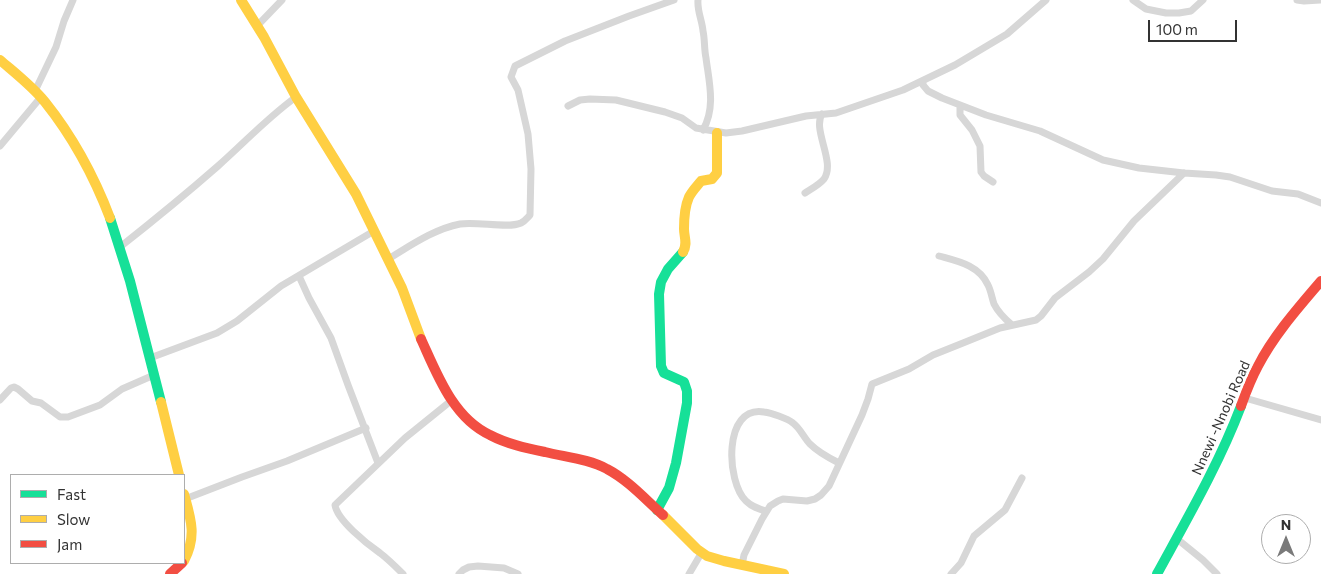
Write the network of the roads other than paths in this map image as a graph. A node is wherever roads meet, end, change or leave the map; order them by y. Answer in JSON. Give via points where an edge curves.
{"nodes":[{"id":1,"x":73,"y":0,"type":"edge"},
{"id":2,"x":241,"y":0,"type":"edge"},
{"id":3,"x":282,"y":0,"type":"edge"},
{"id":4,"x":674,"y":0,"type":"edge"},
{"id":5,"x":698,"y":0,"type":"edge"},
{"id":6,"x":1046,"y":0,"type":"edge"},
{"id":7,"x":1133,"y":0,"type":"edge"},
{"id":8,"x":1203,"y":0,"type":"edge"},
{"id":9,"x":1297,"y":0,"type":"edge"},
{"id":10,"x":1320,"y":0,"type":"edge"},
{"id":11,"x":257,"y":26,"type":"junction"},
{"id":12,"x":0,"y":60,"type":"edge"},
{"id":13,"x":923,"y":81,"type":"junction"},
{"id":14,"x":903,"y":90,"type":"junction"},
{"id":15,"x":928,"y":91,"type":"junction"},
{"id":16,"x":38,"y":94,"type":"junction"},
{"id":17,"x":296,"y":97,"type":"junction"},
{"id":18,"x":960,"y":105,"type":"junction"},
{"id":19,"x":568,"y":106,"type":"dead end"},
{"id":20,"x":822,"y":114,"type":"junction"},
{"id":21,"x":703,"y":130,"type":"junction"},
{"id":22,"x":717,"y":133,"type":"junction"},
{"id":23,"x":0,"y":146,"type":"edge"},
{"id":24,"x":1184,"y":173,"type":"junction"},
{"id":25,"x":994,"y":182,"type":"dead end"},
{"id":26,"x":805,"y":193,"type":"dead end"},
{"id":27,"x":1321,"y":203,"type":"edge"},
{"id":28,"x":374,"y":231,"type":"junction"},
{"id":29,"x":120,"y":247,"type":"junction"},
{"id":30,"x":939,"y":256,"type":"dead end"},
{"id":31,"x":388,"y":259,"type":"junction"},
{"id":32,"x":299,"y":276,"type":"junction"},
{"id":33,"x":1321,"y":281,"type":"edge"},
{"id":34,"x":1012,"y":325,"type":"junction"},
{"id":35,"x":150,"y":358,"type":"junction"},
{"id":36,"x":154,"y":375,"type":"junction"},
{"id":37,"x":1245,"y":398,"type":"junction"},
{"id":38,"x":0,"y":400,"type":"edge"},
{"id":39,"x":452,"y":400,"type":"junction"},
{"id":40,"x":1321,"y":420,"type":"edge"},
{"id":41,"x":366,"y":428,"type":"junction"},
{"id":42,"x":378,"y":463,"type":"junction"},
{"id":43,"x":839,"y":463,"type":"junction"},
{"id":44,"x":179,"y":474,"type":"edge"},
{"id":45,"x":1022,"y":478,"type":"dead end"},
{"id":46,"x":185,"y":497,"type":"edge"},
{"id":47,"x":185,"y":501,"type":"edge"},
{"id":48,"x":657,"y":510,"type":"junction"},
{"id":49,"x":766,"y":511,"type":"junction"},
{"id":50,"x":1176,"y":538,"type":"junction"},
{"id":51,"x":702,"y":552,"type":"junction"},
{"id":52,"x":185,"y":559,"type":"edge"},
{"id":53,"x":181,"y":564,"type":"edge"},
{"id":54,"x":742,"y":565,"type":"junction"},
{"id":55,"x":170,"y":574,"type":"edge"},
{"id":56,"x":403,"y":574,"type":"edge"},
{"id":57,"x":459,"y":574,"type":"edge"},
{"id":58,"x":518,"y":574,"type":"edge"},
{"id":59,"x":689,"y":574,"type":"edge"},
{"id":60,"x":784,"y":574,"type":"edge"},
{"id":61,"x":951,"y":574,"type":"edge"},
{"id":62,"x":1156,"y":574,"type":"edge"},
{"id":63,"x":1217,"y":574,"type":"edge"}],
"edges":[{"from":1,"to":16,"type":"street"},
{"from":2,"to":11,"type":"street"},
{"from":3,"to":11,"type":"street"},
{"from":4,"to":31,"type":"street","via":[[565,41],[515,66],[511,76],[524,112],[531,169],[530,215],[526,220],[514,225],[460,224],[431,234]]},
{"from":5,"to":21,"type":"street","via":[[711,102]]},
{"from":6,"to":13,"type":"street","via":[[1007,34]]},
{"from":7,"to":8,"type":"street","via":[[1146,9],[1179,13],[1191,11]]},
{"from":9,"to":10,"type":"street"},
{"from":11,"to":17,"type":"street"},
{"from":12,"to":16,"type":"street"},
{"from":13,"to":14,"type":"street"},
{"from":13,"to":15,"type":"street"},
{"from":14,"to":15,"type":"street"},
{"from":14,"to":20,"type":"street"},
{"from":15,"to":18,"type":"street"},
{"from":16,"to":23,"type":"street"},
{"from":16,"to":29,"type":"street","via":[[76,146],[99,188]]},
{"from":17,"to":28,"type":"street","via":[[356,194]]},
{"from":17,"to":29,"type":"street"},
{"from":18,"to":24,"type":"street","via":[[1040,131],[1103,160]]},
{"from":18,"to":25,"type":"street","via":[[962,120],[972,130],[980,146],[981,172]]},
{"from":19,"to":21,"type":"street","via":[[580,100],[616,100],[665,112]]},
{"from":20,"to":22,"type":"street"},
{"from":20,"to":26,"type":"street","via":[[819,118],[827,172],[820,183]]},
{"from":21,"to":22,"type":"street"},
{"from":22,"to":48,"type":"street","via":[[717,173],[712,179],[701,181],[689,197],[685,213],[685,250],[661,282],[661,366],[664,373],[684,382],[687,403],[672,479]]},
{"from":24,"to":27,"type":"street","via":[[1230,177]]},
{"from":24,"to":34,"type":"street","via":[[1134,221],[1103,259],[1055,298],[1041,316]]},
{"from":28,"to":31,"type":"street"},
{"from":28,"to":32,"type":"street"},
{"from":29,"to":35,"type":"street"},
{"from":30,"to":34,"type":"street","via":[[972,267],[988,283],[994,304]]},
{"from":31,"to":39,"type":"street","via":[[421,339]]},
{"from":32,"to":35,"type":"street","via":[[217,333]]},
{"from":32,"to":41,"type":"street","via":[[332,338]]},
{"from":33,"to":37,"type":"street","name":"Nnewi -Nnobi Road","via":[[1274,340]]},
{"from":34,"to":43,"type":"street","via":[[945,349],[872,384],[862,415]]},
{"from":35,"to":36,"type":"street"},
{"from":36,"to":38,"type":"street","via":[[122,389],[100,405],[68,417],[60,417],[14,387]]},
{"from":36,"to":44,"type":"street"},
{"from":37,"to":40,"type":"street"},
{"from":37,"to":50,"type":"street","name":"Nnewi -Nnobi Road","via":[[1196,504]]},
{"from":39,"to":42,"type":"street"},
{"from":39,"to":48,"type":"street","via":[[466,419],[489,435],[607,469]]},
{"from":41,"to":42,"type":"street"},
{"from":41,"to":46,"type":"street","via":[[287,461]]},
{"from":42,"to":56,"type":"street","via":[[335,506],[350,528]]},
{"from":43,"to":49,"type":"street","via":[[822,495],[807,500],[783,499]]},
{"from":43,"to":49,"type":"street","via":[[819,452],[793,423],[764,412],[748,414],[740,421],[733,438],[734,474],[746,502]]},
{"from":45,"to":61,"type":"street","via":[[1005,510],[974,536],[961,563]]},
{"from":47,"to":52,"type":"street","via":[[192,542]]},
{"from":48,"to":51,"type":"street"},
{"from":49,"to":54,"type":"street"},
{"from":50,"to":62,"type":"street","name":"Nnewi -Nnobi Road"},
{"from":50,"to":63,"type":"street"},
{"from":51,"to":54,"type":"street"},
{"from":51,"to":59,"type":"street"},
{"from":53,"to":55,"type":"street"},
{"from":54,"to":60,"type":"street"},
{"from":57,"to":58,"type":"street","via":[[469,567],[478,566],[504,568]]}]}
